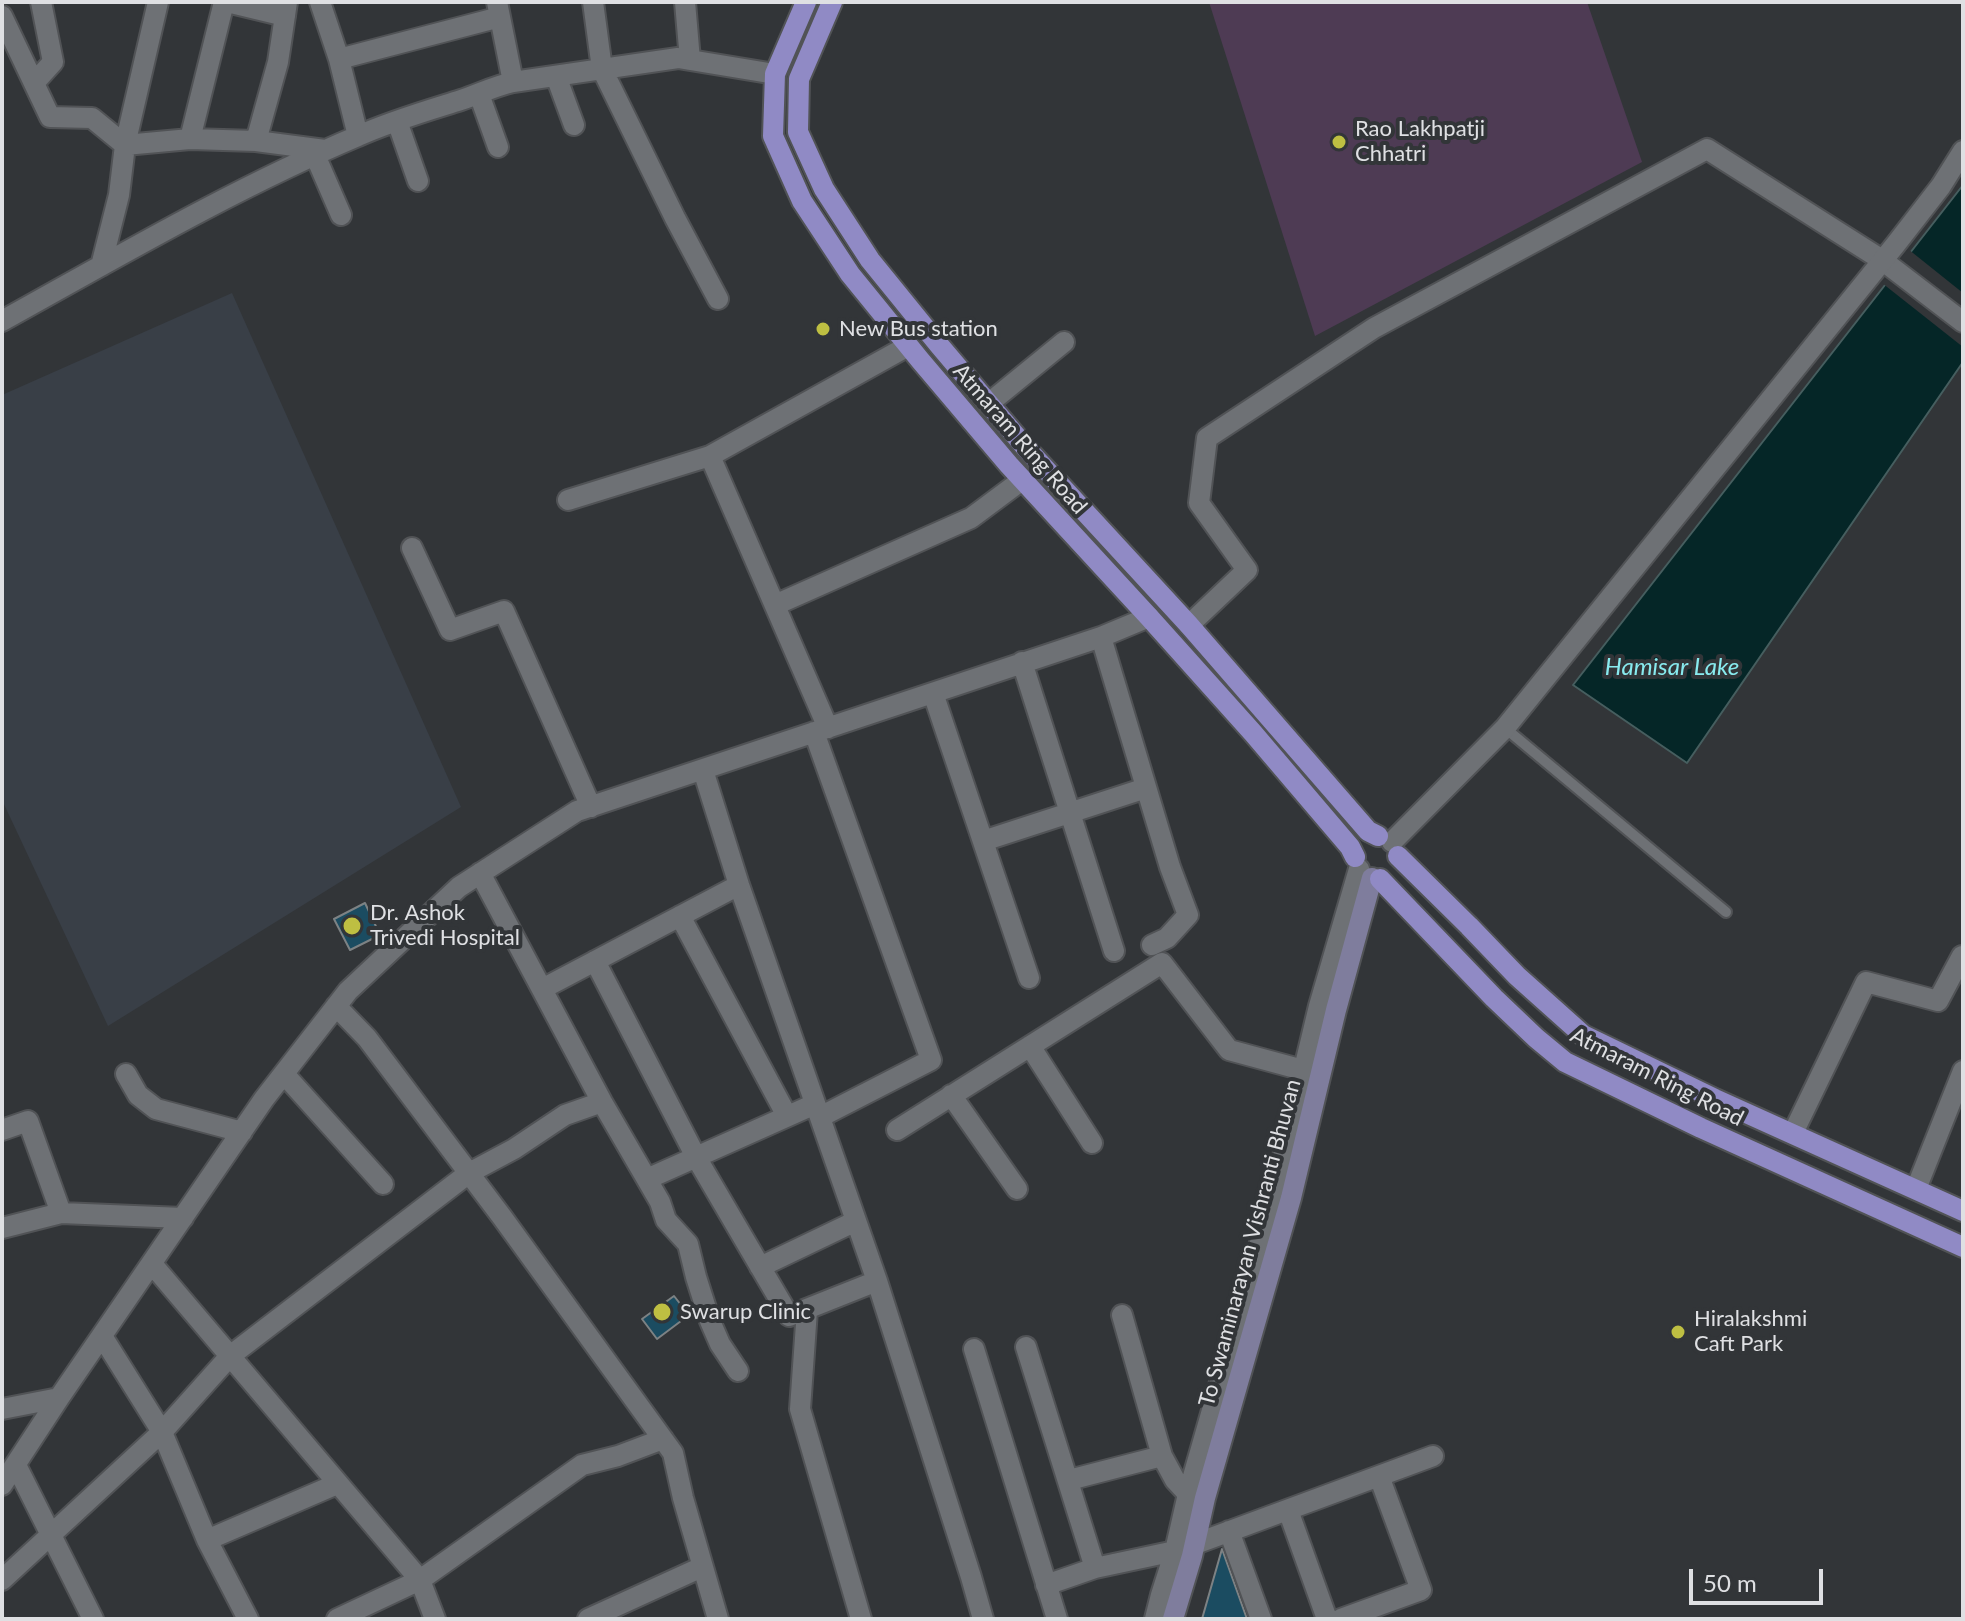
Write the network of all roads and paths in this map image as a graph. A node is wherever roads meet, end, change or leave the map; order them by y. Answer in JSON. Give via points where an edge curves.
{"nodes":[{"id":1,"x":41,"y":2,"type":"edge"},
{"id":2,"x":158,"y":2,"type":"edge"},
{"id":3,"x":226,"y":2,"type":"edge"},
{"id":4,"x":320,"y":2,"type":"edge"},
{"id":5,"x":593,"y":2,"type":"edge"},
{"id":6,"x":685,"y":2,"type":"edge"},
{"id":7,"x":701,"y":2,"type":"edge"},
{"id":8,"x":806,"y":2,"type":"edge"},
{"id":9,"x":832,"y":2,"type":"edge"},
{"id":10,"x":286,"y":9,"type":"edge"},
{"id":11,"x":498,"y":9,"type":"edge"},
{"id":12,"x":2,"y":16,"type":"edge"},
{"id":13,"x":688,"y":30,"type":"junction"},
{"id":14,"x":339,"y":59,"type":"junction"},
{"id":15,"x":690,"y":60,"type":"junction"},
{"id":16,"x":602,"y":69,"type":"junction"},
{"id":17,"x":775,"y":74,"type":"junction"},
{"id":18,"x":556,"y":76,"type":"junction"},
{"id":19,"x":513,"y":82,"type":"junction"},
{"id":20,"x":34,"y":83,"type":"junction"},
{"id":21,"x":479,"y":94,"type":"junction"},
{"id":22,"x":397,"y":121,"type":"junction"},
{"id":23,"x":574,"y":125,"type":"dead end"},
{"id":24,"x":358,"y":136,"type":"junction"},
{"id":25,"x":190,"y":139,"type":"junction"},
{"id":26,"x":256,"y":141,"type":"junction"},
{"id":27,"x":125,"y":145,"type":"junction"},
{"id":28,"x":498,"y":147,"type":"dead end"},
{"id":29,"x":1963,"y":151,"type":"edge"},
{"id":30,"x":321,"y":153,"type":"junction"},
{"id":31,"x":418,"y":181,"type":"dead end"},
{"id":32,"x":341,"y":215,"type":"dead end"},
{"id":33,"x":1882,"y":260,"type":"junction"},
{"id":34,"x":101,"y":266,"type":"junction"},
{"id":35,"x":718,"y":299,"type":"dead end"},
{"id":36,"x":3,"y":317,"type":"edge"},
{"id":37,"x":1963,"y":322,"type":"edge"},
{"id":38,"x":1064,"y":342,"type":"dead end"},
{"id":39,"x":908,"y":346,"type":"junction"},
{"id":40,"x":988,"y":404,"type":"junction"},
{"id":41,"x":710,"y":456,"type":"junction"},
{"id":42,"x":1022,"y":480,"type":"junction"},
{"id":43,"x":568,"y":500,"type":"dead end"},
{"id":44,"x":412,"y":548,"type":"dead end"},
{"id":45,"x":775,"y":605,"type":"junction"},
{"id":46,"x":1149,"y":617,"type":"junction"},
{"id":47,"x":1189,"y":625,"type":"junction"},
{"id":48,"x":1101,"y":637,"type":"junction"},
{"id":49,"x":1022,"y":662,"type":"junction"},
{"id":50,"x":933,"y":693,"type":"junction"},
{"id":51,"x":1505,"y":728,"type":"junction"},
{"id":52,"x":821,"y":730,"type":"junction"},
{"id":53,"x":703,"y":770,"type":"junction"},
{"id":54,"x":1146,"y":788,"type":"junction"},
{"id":55,"x":591,"y":807,"type":"junction"},
{"id":56,"x":1071,"y":813,"type":"junction"},
{"id":57,"x":983,"y":841,"type":"junction"},
{"id":58,"x":1390,"y":845,"type":"junction"},
{"id":59,"x":1366,"y":871,"type":"junction"},
{"id":60,"x":480,"y":873,"type":"junction"},
{"id":61,"x":739,"y":885,"type":"junction"},
{"id":62,"x":1726,"y":912,"type":"dead end"},
{"id":63,"x":680,"y":916,"type":"junction"},
{"id":64,"x":1152,"y":945,"type":"dead end"},
{"id":65,"x":1114,"y":951,"type":"dead end"},
{"id":66,"x":1962,"y":956,"type":"edge"},
{"id":67,"x":595,"y":961,"type":"junction"},
{"id":68,"x":1029,"y":978,"type":"dead end"},
{"id":69,"x":542,"y":989,"type":"junction"},
{"id":70,"x":336,"y":1006,"type":"junction"},
{"id":71,"x":1030,"y":1046,"type":"junction"},
{"id":72,"x":1303,"y":1070,"type":"junction"},
{"id":73,"x":1963,"y":1071,"type":"edge"},
{"id":74,"x":126,"y":1074,"type":"dead end"},
{"id":75,"x":284,"y":1074,"type":"junction"},
{"id":76,"x":951,"y":1095,"type":"junction"},
{"id":77,"x":602,"y":1102,"type":"junction"},
{"id":78,"x":818,"y":1110,"type":"junction"},
{"id":79,"x":787,"y":1116,"type":"junction"},
{"id":80,"x":2,"y":1130,"type":"edge"},
{"id":81,"x":897,"y":1130,"type":"dead end"},
{"id":82,"x":242,"y":1132,"type":"junction"},
{"id":83,"x":1793,"y":1133,"type":"junction"},
{"id":84,"x":1092,"y":1143,"type":"dead end"},
{"id":85,"x":696,"y":1157,"type":"junction"},
{"id":86,"x":469,"y":1173,"type":"junction"},
{"id":87,"x":647,"y":1179,"type":"junction"},
{"id":88,"x":383,"y":1184,"type":"dead end"},
{"id":89,"x":1017,"y":1189,"type":"dead end"},
{"id":90,"x":1916,"y":1189,"type":"junction"},
{"id":91,"x":1963,"y":1211,"type":"edge"},
{"id":92,"x":61,"y":1213,"type":"junction"},
{"id":93,"x":183,"y":1218,"type":"junction"},
{"id":94,"x":856,"y":1221,"type":"junction"},
{"id":95,"x":2,"y":1228,"type":"edge"},
{"id":96,"x":1963,"y":1247,"type":"edge"},
{"id":97,"x":152,"y":1264,"type":"junction"},
{"id":98,"x":760,"y":1267,"type":"junction"},
{"id":99,"x":877,"y":1281,"type":"junction"},
{"id":100,"x":807,"y":1310,"type":"junction"},
{"id":101,"x":1122,"y":1315,"type":"dead end"},
{"id":102,"x":102,"y":1336,"type":"junction"},
{"id":103,"x":1026,"y":1347,"type":"dead end"},
{"id":104,"x":974,"y":1349,"type":"dead end"},
{"id":105,"x":230,"y":1356,"type":"junction"},
{"id":106,"x":738,"y":1371,"type":"dead end"},
{"id":107,"x":59,"y":1398,"type":"junction"},
{"id":108,"x":2,"y":1409,"type":"edge"},
{"id":109,"x":162,"y":1432,"type":"junction"},
{"id":110,"x":663,"y":1439,"type":"junction"},
{"id":111,"x":1162,"y":1456,"type":"junction"},
{"id":112,"x":1433,"y":1456,"type":"dead end"},
{"id":113,"x":16,"y":1465,"type":"junction"},
{"id":114,"x":1379,"y":1476,"type":"junction"},
{"id":115,"x":1069,"y":1480,"type":"junction"},
{"id":116,"x":337,"y":1484,"type":"junction"},
{"id":117,"x":2,"y":1485,"type":"edge"},
{"id":118,"x":1188,"y":1494,"type":"junction"},
{"id":119,"x":1288,"y":1510,"type":"junction"},
{"id":120,"x":1229,"y":1531,"type":"junction"},
{"id":121,"x":51,"y":1532,"type":"junction"},
{"id":122,"x":207,"y":1540,"type":"junction"},
{"id":123,"x":1195,"y":1544,"type":"junction"},
{"id":124,"x":1175,"y":1551,"type":"junction"},
{"id":125,"x":702,"y":1567,"type":"junction"},
{"id":126,"x":1095,"y":1568,"type":"junction"},
{"id":127,"x":2,"y":1580,"type":"edge"},
{"id":128,"x":420,"y":1580,"type":"junction"},
{"id":129,"x":1046,"y":1585,"type":"junction"},
{"id":130,"x":93,"y":1619,"type":"edge"},
{"id":131,"x":248,"y":1619,"type":"edge"},
{"id":132,"x":337,"y":1619,"type":"edge"},
{"id":133,"x":435,"y":1619,"type":"edge"},
{"id":134,"x":588,"y":1619,"type":"edge"},
{"id":135,"x":718,"y":1619,"type":"edge"},
{"id":136,"x":861,"y":1619,"type":"edge"},
{"id":137,"x":983,"y":1619,"type":"edge"},
{"id":138,"x":1057,"y":1619,"type":"edge"},
{"id":139,"x":1155,"y":1619,"type":"edge"},
{"id":140,"x":1173,"y":1619,"type":"edge"},
{"id":141,"x":1261,"y":1619,"type":"edge"},
{"id":142,"x":1327,"y":1619,"type":"edge"},
{"id":143,"x":1341,"y":1619,"type":"edge"}],
"edges":[{"from":1,"to":20,"type":"street","via":[[53,62]]},
{"from":2,"to":27,"type":"street"},
{"from":3,"to":10,"type":"street"},
{"from":3,"to":25,"type":"street"},
{"from":4,"to":14,"type":"street"},
{"from":5,"to":16,"type":"street"},
{"from":6,"to":13,"type":"street"},
{"from":7,"to":13,"type":"street"},
{"from":8,"to":17,"type":"main road","name":"Atmaram Ring Road"},
{"from":9,"to":40,"type":"main road","name":"Atmaram Ring Road","via":[[799,79],[798,132],[824,189],[870,260]]},
{"from":10,"to":26,"type":"street"},
{"from":11,"to":14,"type":"street"},
{"from":11,"to":19,"type":"street"},
{"from":12,"to":20,"type":"street"},
{"from":13,"to":15,"type":"street"},
{"from":14,"to":24,"type":"street"},
{"from":15,"to":16,"type":"street"},
{"from":15,"to":17,"type":"street"},
{"from":16,"to":18,"type":"street"},
{"from":16,"to":35,"type":"street"},
{"from":17,"to":39,"type":"main road","name":"Atmaram Ring Road","via":[[773,136],[802,201],[850,274]]},
{"from":18,"to":19,"type":"street"},
{"from":18,"to":23,"type":"street"},
{"from":19,"to":21,"type":"street"},
{"from":20,"to":27,"type":"street","via":[[50,117],[92,118]]},
{"from":21,"to":22,"type":"street"},
{"from":21,"to":28,"type":"street"},
{"from":22,"to":24,"type":"street"},
{"from":22,"to":31,"type":"street"},
{"from":24,"to":30,"type":"street"},
{"from":25,"to":26,"type":"street"},
{"from":25,"to":27,"type":"street"},
{"from":26,"to":30,"type":"street"},
{"from":27,"to":34,"type":"street"},
{"from":29,"to":33,"type":"street"},
{"from":30,"to":32,"type":"street"},
{"from":30,"to":34,"type":"street","via":[[238,191]]},
{"from":33,"to":37,"type":"street"},
{"from":33,"to":47,"type":"street","via":[[1707,149],[1374,328],[1207,438],[1199,503],[1247,570]]},
{"from":33,"to":51,"type":"street"},
{"from":34,"to":36,"type":"street"},
{"from":38,"to":40,"type":"street"},
{"from":39,"to":41,"type":"street"},
{"from":39,"to":42,"type":"main road","name":"Atmaram Ring Road"},
{"from":40,"to":47,"type":"main road","name":"Atmaram Ring Road"},
{"from":41,"to":43,"type":"street"},
{"from":41,"to":45,"type":"street"},
{"from":42,"to":45,"type":"street","via":[[971,518]]},
{"from":42,"to":46,"type":"main road","name":"Atmaram Ring Road"},
{"from":44,"to":55,"type":"street","via":[[450,630],[504,611]]},
{"from":45,"to":52,"type":"street"},
{"from":46,"to":48,"type":"street"},
{"from":46,"to":59,"type":"main road","name":"Atmaram Ring Road"},
{"from":47,"to":58,"type":"main road","name":"Atmaram Ring Road","via":[[1368,831]]},
{"from":48,"to":49,"type":"street"},
{"from":48,"to":54,"type":"street"},
{"from":49,"to":50,"type":"street"},
{"from":49,"to":56,"type":"street"},
{"from":50,"to":52,"type":"street"},
{"from":50,"to":57,"type":"street"},
{"from":51,"to":58,"type":"street"},
{"from":51,"to":62,"type":"lane"},
{"from":52,"to":53,"type":"street"},
{"from":52,"to":78,"type":"street","via":[[931,1060]]},
{"from":53,"to":55,"type":"street"},
{"from":53,"to":61,"type":"street"},
{"from":54,"to":56,"type":"street"},
{"from":54,"to":64,"type":"street","via":[[1188,915],[1167,938]]},
{"from":55,"to":60,"type":"street"},
{"from":56,"to":57,"type":"street"},
{"from":56,"to":65,"type":"street"},
{"from":57,"to":68,"type":"street"},
{"from":58,"to":59,"type":"main road","via":[[1394,871],[1387,876]]},
{"from":58,"to":59,"type":"main road","via":[[1365,839],[1356,850]]},
{"from":58,"to":83,"type":"main road","name":"Atmaram Ring Road","via":[[1517,976],[1583,1035]]},
{"from":59,"to":72,"type":"street","via":[[1319,1006]]},
{"from":59,"to":96,"type":"main road","name":"Atmaram Ring Road","via":[[1565,1062]]},
{"from":59,"to":123,"type":"main road","name":"To Swaminarayan Vishranti Bhuvan","via":[[1291,1198]]},
{"from":60,"to":69,"type":"street"},
{"from":60,"to":70,"type":"street"},
{"from":61,"to":63,"type":"street"},
{"from":61,"to":78,"type":"street"},
{"from":63,"to":67,"type":"street"},
{"from":63,"to":79,"type":"street"},
{"from":66,"to":83,"type":"street","via":[[1938,1001],[1866,982]]},
{"from":67,"to":69,"type":"street"},
{"from":67,"to":85,"type":"street"},
{"from":69,"to":77,"type":"street"},
{"from":70,"to":75,"type":"street"},
{"from":70,"to":86,"type":"street","via":[[367,1038]]},
{"from":71,"to":72,"type":"street","via":[[1162,963],[1229,1050]]},
{"from":71,"to":76,"type":"street"},
{"from":71,"to":84,"type":"street"},
{"from":72,"to":118,"type":"street","via":[[1274,1194]]},
{"from":73,"to":90,"type":"street"},
{"from":74,"to":82,"type":"street","via":[[138,1095],[156,1109]]},
{"from":75,"to":82,"type":"street"},
{"from":75,"to":88,"type":"street"},
{"from":76,"to":81,"type":"street"},
{"from":76,"to":89,"type":"street"},
{"from":77,"to":86,"type":"street","via":[[565,1115]]},
{"from":77,"to":87,"type":"street"},
{"from":78,"to":79,"type":"street"},
{"from":78,"to":94,"type":"street"},
{"from":79,"to":85,"type":"street"},
{"from":80,"to":92,"type":"street","via":[[28,1121]]},
{"from":82,"to":93,"type":"street"},
{"from":83,"to":90,"type":"main road","name":"Atmaram Ring Road"},
{"from":85,"to":87,"type":"street"},
{"from":85,"to":98,"type":"street"},
{"from":86,"to":105,"type":"street"},
{"from":86,"to":110,"type":"street"},
{"from":87,"to":106,"type":"street","via":[[666,1220],[688,1244],[710,1321]]},
{"from":90,"to":91,"type":"main road","name":"Atmaram Ring Road"},
{"from":92,"to":93,"type":"street"},
{"from":92,"to":95,"type":"street"},
{"from":93,"to":97,"type":"street"},
{"from":94,"to":98,"type":"street"},
{"from":94,"to":99,"type":"street"},
{"from":97,"to":102,"type":"street"},
{"from":97,"to":105,"type":"street"},
{"from":98,"to":100,"type":"street","via":[[789,1316]]},
{"from":99,"to":100,"type":"street"},
{"from":99,"to":137,"type":"street"},
{"from":100,"to":136,"type":"street","via":[[800,1409]]},
{"from":101,"to":111,"type":"street"},
{"from":102,"to":107,"type":"street"},
{"from":102,"to":109,"type":"street"},
{"from":103,"to":115,"type":"street"},
{"from":104,"to":129,"type":"street"},
{"from":105,"to":109,"type":"street"},
{"from":105,"to":116,"type":"street"},
{"from":107,"to":108,"type":"street"},
{"from":107,"to":113,"type":"street"},
{"from":109,"to":121,"type":"street"},
{"from":109,"to":122,"type":"street"},
{"from":110,"to":125,"type":"street","via":[[673,1453]]},
{"from":110,"to":128,"type":"street","via":[[582,1465]]},
{"from":111,"to":115,"type":"street"},
{"from":111,"to":118,"type":"street"},
{"from":112,"to":114,"type":"street"},
{"from":113,"to":117,"type":"street"},
{"from":113,"to":121,"type":"street"},
{"from":114,"to":119,"type":"street"},
{"from":114,"to":143,"type":"street","via":[[1421,1590]]},
{"from":115,"to":126,"type":"street"},
{"from":116,"to":122,"type":"street"},
{"from":116,"to":128,"type":"street"},
{"from":118,"to":124,"type":"street"},
{"from":119,"to":120,"type":"street"},
{"from":119,"to":142,"type":"street"},
{"from":120,"to":123,"type":"street"},
{"from":120,"to":141,"type":"street"},
{"from":121,"to":127,"type":"street"},
{"from":121,"to":130,"type":"street"},
{"from":122,"to":131,"type":"street"},
{"from":123,"to":140,"type":"main road","name":"To Swaminarayan Vishranti Bhuvan"},
{"from":124,"to":126,"type":"street"},
{"from":124,"to":139,"type":"street"},
{"from":125,"to":134,"type":"street"},
{"from":125,"to":135,"type":"street"},
{"from":126,"to":129,"type":"street"},
{"from":128,"to":132,"type":"street"},
{"from":128,"to":133,"type":"street"},
{"from":129,"to":138,"type":"street"}]}
